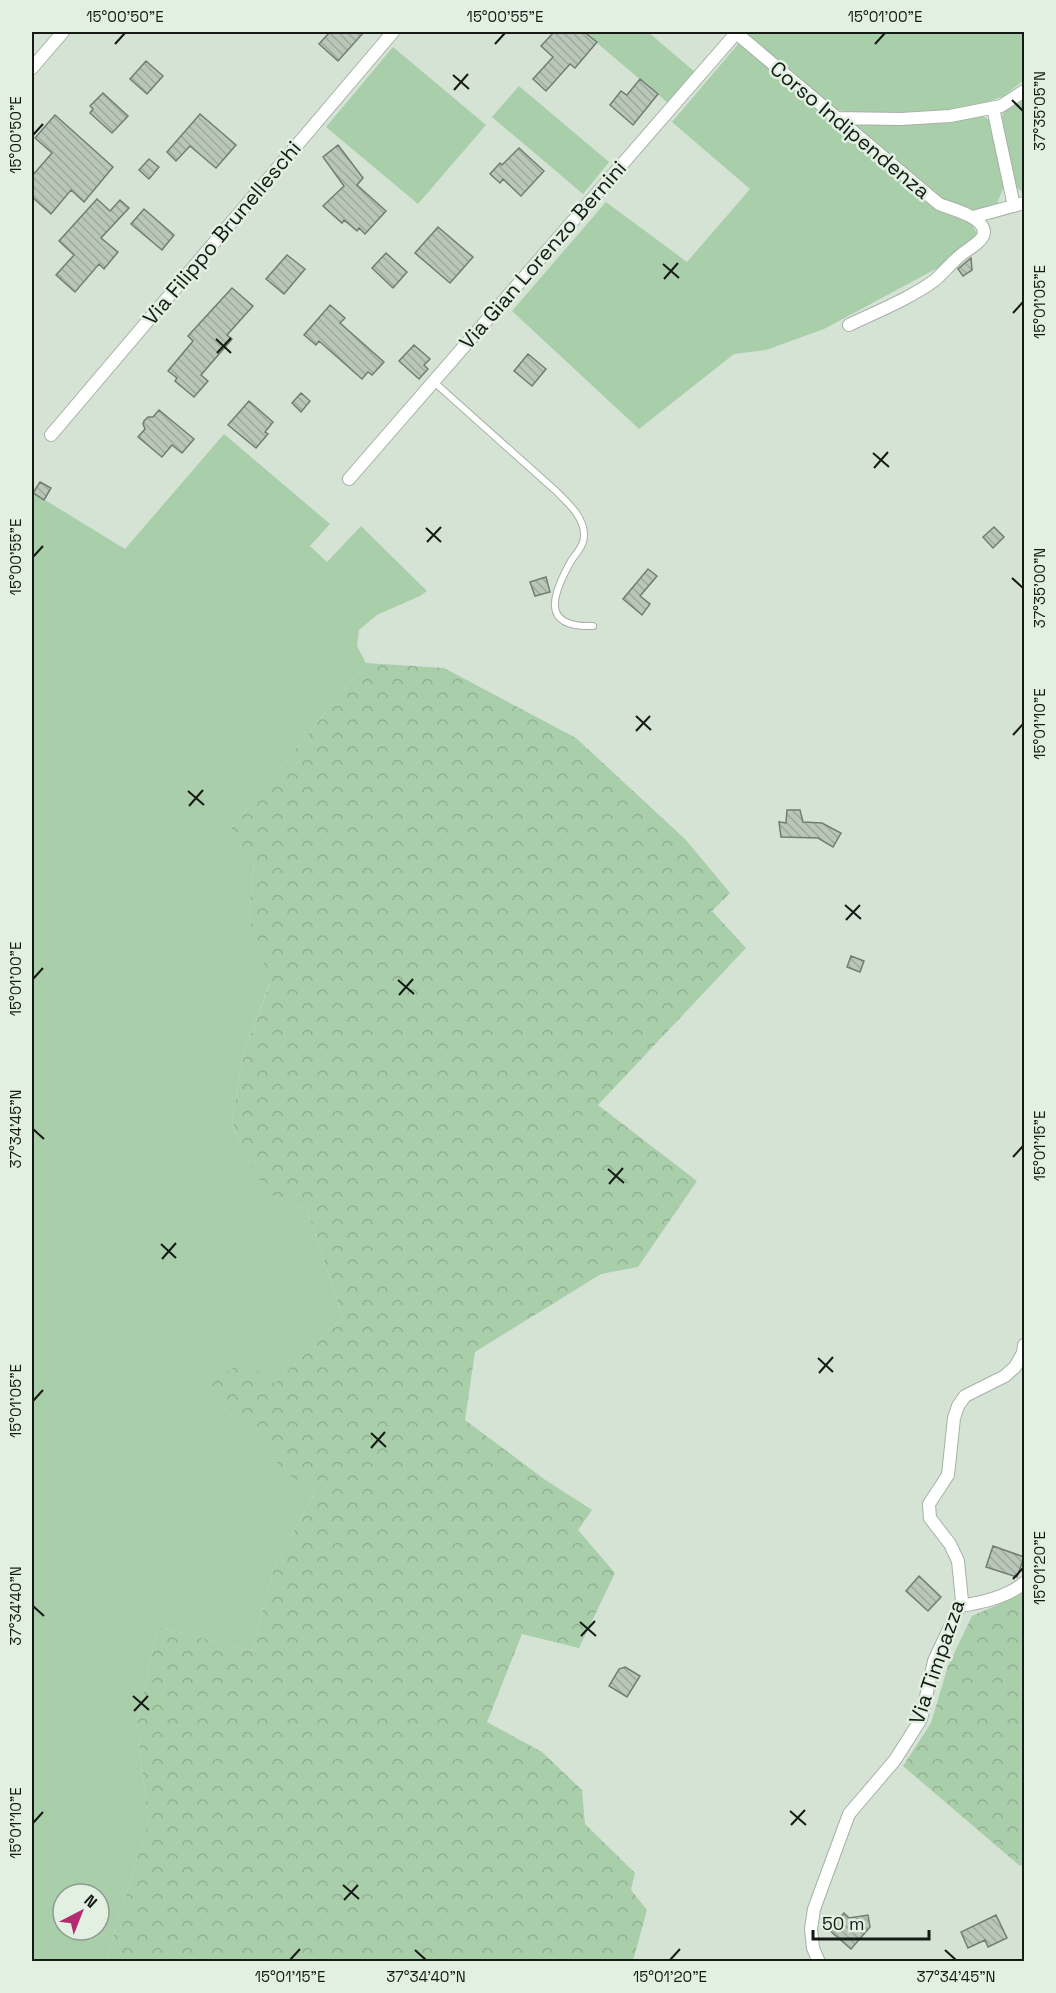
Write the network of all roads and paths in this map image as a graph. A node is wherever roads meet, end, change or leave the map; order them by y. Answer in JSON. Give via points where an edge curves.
{"nodes":[{"id":1,"x":63,"y":32,"type":"edge"},
{"id":2,"x":393,"y":32,"type":"edge"},
{"id":3,"x":736,"y":32,"type":"edge"},
{"id":4,"x":32,"y":69,"type":"edge"},
{"id":5,"x":1024,"y":91,"type":"edge"},
{"id":6,"x":993,"y":108,"type":"junction"},
{"id":7,"x":835,"y":118,"type":"junction"},
{"id":8,"x":1019,"y":205,"type":"edge"},
{"id":9,"x":973,"y":217,"type":"junction"},
{"id":10,"x":849,"y":326,"type":"dead end"},
{"id":11,"x":433,"y":382,"type":"junction"},
{"id":12,"x":51,"y":435,"type":"dead end"},
{"id":13,"x":349,"y":479,"type":"dead end"},
{"id":14,"x":593,"y":626,"type":"dead end"},
{"id":15,"x":1024,"y":1345,"type":"edge"},
{"id":16,"x":1024,"y":1583,"type":"edge"},
{"id":17,"x":959,"y":1606,"type":"junction"},
{"id":18,"x":819,"y":1962,"type":"edge"}],
"edges":[{"from":1,"to":4,"type":"street"},
{"from":2,"to":12,"type":"street","name":"Via Filippo Brunelleschi"},
{"from":3,"to":7,"type":"street","name":"Corso Indipendenza"},
{"from":3,"to":11,"type":"street","name":"Via Gian Lorenzo Bernini"},
{"from":5,"to":6,"type":"street"},
{"from":6,"to":7,"type":"street","via":[[950,116]]},
{"from":6,"to":8,"type":"street"},
{"from":7,"to":9,"type":"street","name":"Corso Indipendenza","via":[[939,204]]},
{"from":8,"to":9,"type":"street"},
{"from":9,"to":10,"type":"street","via":[[982,227],[982,238],[921,289]]},
{"from":11,"to":13,"type":"street","name":"Via Gian Lorenzo Bernini"},
{"from":11,"to":14,"type":"lane","via":[[556,491],[575,513],[584,539],[560,586],[555,609],[565,624]]},
{"from":15,"to":17,"type":"street","name":"Via Timpazza","via":[[1015,1367],[965,1396],[958,1406],[948,1475],[929,1504],[930,1518],[958,1561],[962,1601]]},
{"from":16,"to":17,"type":"street","via":[[981,1603]]},
{"from":17,"to":18,"type":"street","name":"Via Timpazza","via":[[934,1661],[921,1719],[895,1760],[849,1814],[814,1909],[811,1929]]}]}
